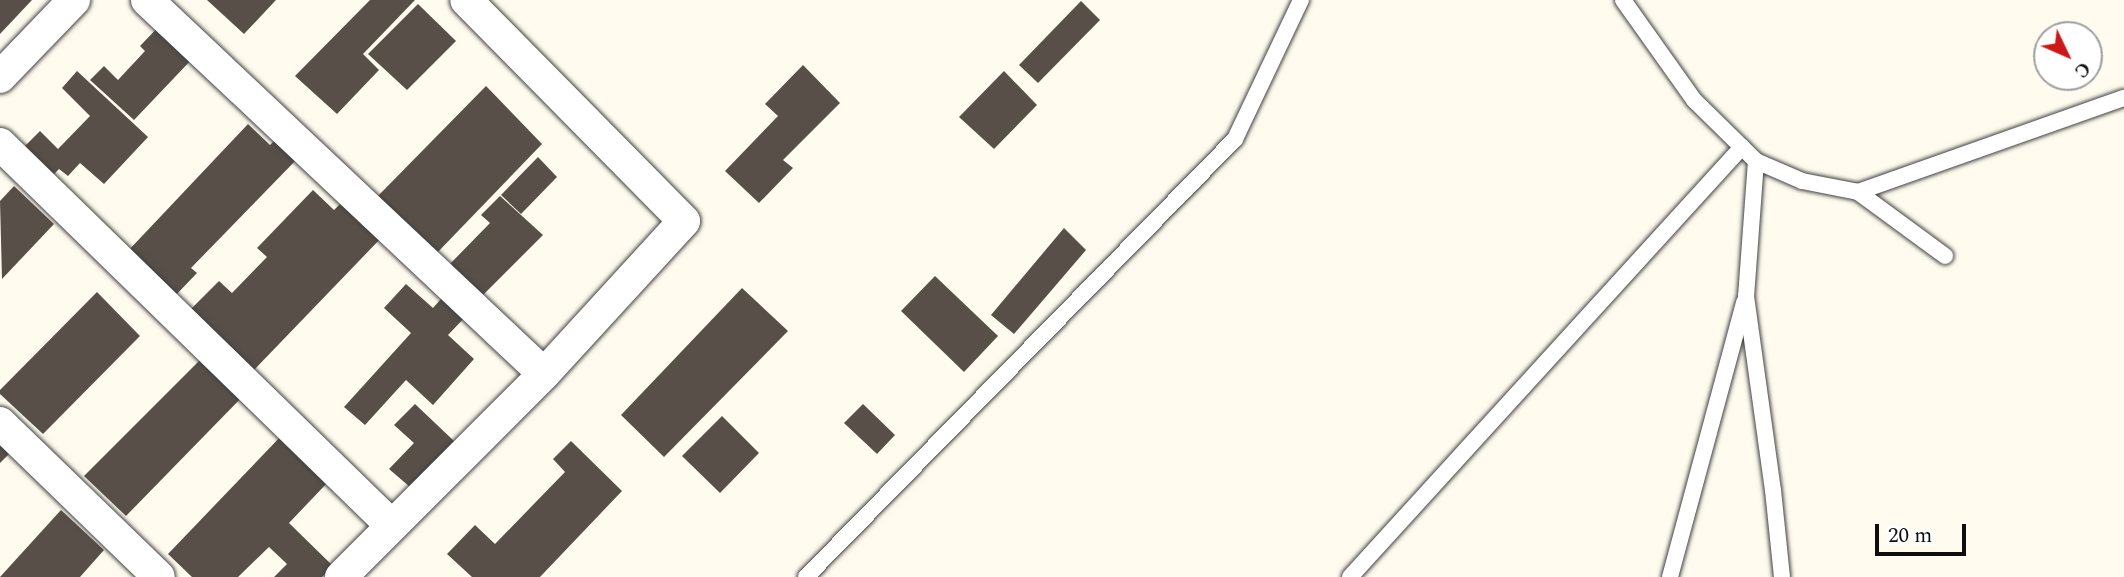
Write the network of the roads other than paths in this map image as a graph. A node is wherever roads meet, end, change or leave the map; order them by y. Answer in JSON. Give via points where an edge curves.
{"nodes":[{"id":1,"x":74,"y":0,"type":"edge"},
{"id":2,"x":148,"y":0,"type":"edge"},
{"id":3,"x":466,"y":0,"type":"edge"},
{"id":4,"x":1301,"y":0,"type":"edge"},
{"id":5,"x":1623,"y":0,"type":"edge"},
{"id":6,"x":0,"y":77,"type":"edge"},
{"id":7,"x":2124,"y":98,"type":"edge"},
{"id":8,"x":0,"y":144,"type":"edge"},
{"id":9,"x":1742,"y":147,"type":"junction"},
{"id":10,"x":1756,"y":161,"type":"junction"},
{"id":11,"x":1858,"y":192,"type":"junction"},
{"id":12,"x":1945,"y":256,"type":"dead end"},
{"id":13,"x":1746,"y":296,"type":"junction"},
{"id":14,"x":544,"y":373,"type":"junction"},
{"id":15,"x":0,"y":423,"type":"edge"},
{"id":16,"x":391,"y":525,"type":"junction"},
{"id":17,"x":159,"y":577,"type":"edge"},
{"id":18,"x":341,"y":577,"type":"edge"},
{"id":19,"x":806,"y":577,"type":"edge"},
{"id":20,"x":1350,"y":577,"type":"edge"},
{"id":21,"x":1670,"y":577,"type":"edge"},
{"id":22,"x":1782,"y":577,"type":"edge"}],
"edges":[{"from":1,"to":6,"type":"street"},
{"from":2,"to":14,"type":"street"},
{"from":3,"to":14,"type":"street","via":[[684,221]]},
{"from":4,"to":19,"type":"lane","via":[[1235,139]]},
{"from":5,"to":9,"type":"lane","via":[[1694,100]]},
{"from":7,"to":11,"type":"lane"},
{"from":8,"to":16,"type":"street"},
{"from":9,"to":10,"type":"lane"},
{"from":9,"to":20,"type":"lane"},
{"from":10,"to":11,"type":"lane","via":[[1802,181]]},
{"from":10,"to":13,"type":"lane"},
{"from":11,"to":12,"type":"lane"},
{"from":13,"to":21,"type":"lane"},
{"from":13,"to":22,"type":"lane"},
{"from":14,"to":16,"type":"street"},
{"from":15,"to":17,"type":"street"},
{"from":16,"to":18,"type":"street"}]}
